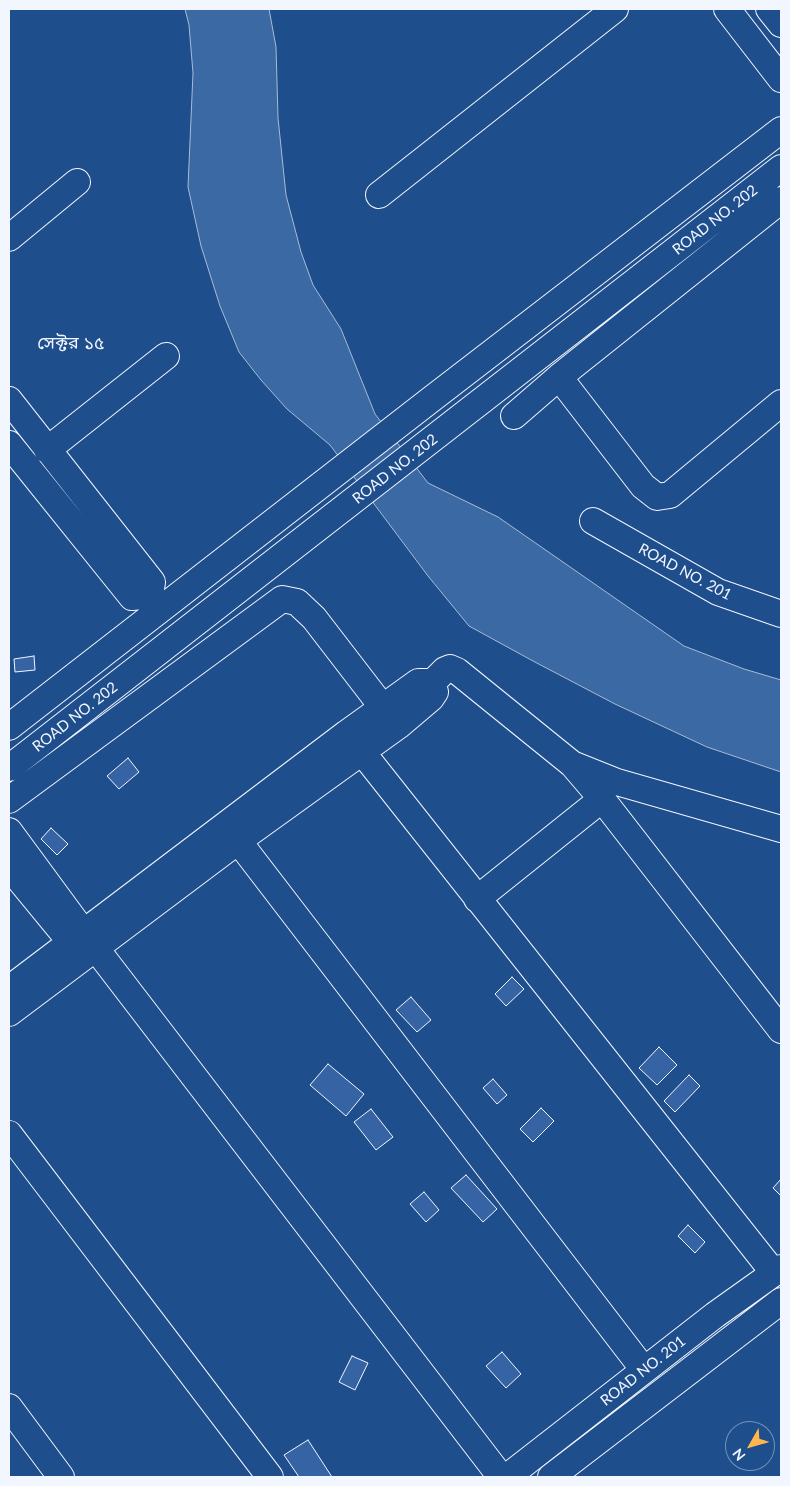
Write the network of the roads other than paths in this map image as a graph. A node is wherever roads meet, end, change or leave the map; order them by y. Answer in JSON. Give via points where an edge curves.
{"nodes":[{"id":1,"x":615,"y":9,"type":"edge"},
{"id":2,"x":727,"y":9,"type":"edge"},
{"id":3,"x":769,"y":9,"type":"edge"},
{"id":4,"x":781,"y":24,"type":"edge"},
{"id":5,"x":781,"y":79,"type":"edge"},
{"id":6,"x":781,"y":130,"type":"edge"},
{"id":7,"x":781,"y":168,"type":"edge"},
{"id":8,"x":77,"y":182,"type":"dead end"},
{"id":9,"x":379,"y":195,"type":"dead end"},
{"id":10,"x":781,"y":200,"type":"edge"},
{"id":11,"x":9,"y":238,"type":"edge"},
{"id":12,"x":166,"y":356,"type":"dead end"},
{"id":13,"x":559,"y":377,"type":"junction"},
{"id":14,"x":9,"y":400,"type":"edge"},
{"id":15,"x":781,"y":402,"type":"edge"},
{"id":16,"x":514,"y":416,"type":"dead end"},
{"id":17,"x":9,"y":444,"type":"edge"},
{"id":18,"x":47,"y":450,"type":"junction"},
{"id":19,"x":18,"y":474,"type":"edge"},
{"id":20,"x":593,"y":521,"type":"dead end"},
{"id":21,"x":781,"y":614,"type":"edge"},
{"id":22,"x":390,"y":717,"type":"junction"},
{"id":23,"x":9,"y":727,"type":"edge"},
{"id":24,"x":354,"y":742,"type":"junction"},
{"id":25,"x":572,"y":764,"type":"junction"},
{"id":26,"x":9,"y":768,"type":"edge"},
{"id":27,"x":602,"y":799,"type":"junction"},
{"id":28,"x":9,"y":800,"type":"edge"},
{"id":29,"x":781,"y":829,"type":"edge"},
{"id":30,"x":9,"y":831,"type":"edge"},
{"id":31,"x":232,"y":833,"type":"junction"},
{"id":32,"x":9,"y":867,"type":"edge"},
{"id":33,"x":477,"y":899,"type":"junction"},
{"id":34,"x":83,"y":945,"type":"junction"},
{"id":35,"x":9,"y":989,"type":"edge"},
{"id":36,"x":9,"y":1013,"type":"edge"},
{"id":37,"x":781,"y":1030,"type":"edge"},
{"id":38,"x":9,"y":1134,"type":"edge"},
{"id":39,"x":778,"y":1271,"type":"edge"},
{"id":40,"x":781,"y":1301,"type":"edge"},
{"id":41,"x":644,"y":1370,"type":"junction"},
{"id":42,"x":9,"y":1406,"type":"edge"},
{"id":43,"x":61,"y":1477,"type":"edge"},
{"id":44,"x":270,"y":1477,"type":"edge"},
{"id":45,"x":481,"y":1477,"type":"edge"},
{"id":46,"x":501,"y":1477,"type":"edge"},
{"id":47,"x":507,"y":1477,"type":"edge"},
{"id":48,"x":551,"y":1477,"type":"edge"}],
"edges":[{"from":1,"to":9,"type":"street"},
{"from":2,"to":5,"type":"street"},
{"from":3,"to":4,"type":"street"},
{"from":6,"to":23,"type":"street","name":"ROAD NO. 202"},
{"from":7,"to":26,"type":"street","name":"ROAD NO. 202"},
{"from":8,"to":11,"type":"street"},
{"from":10,"to":13,"type":"street"},
{"from":12,"to":18,"type":"street"},
{"from":13,"to":15,"type":"street","via":[[643,486],[657,497],[670,495]]},
{"from":13,"to":16,"type":"street"},
{"from":14,"to":18,"type":"street"},
{"from":17,"to":19,"type":"street"},
{"from":18,"to":19,"type":"street","via":[[152,582],[147,594],[132,597]]},
{"from":20,"to":21,"type":"street","name":"ROAD NO. 201","via":[[718,592]]},
{"from":22,"to":24,"type":"street"},
{"from":22,"to":25,"type":"street","via":[[431,698],[435,692],[432,683],[450,668]]},
{"from":22,"to":28,"type":"street","via":[[314,618],[297,602],[282,599]]},
{"from":24,"to":31,"type":"street"},
{"from":24,"to":33,"type":"street"},
{"from":25,"to":27,"type":"street"},
{"from":25,"to":29,"type":"street","via":[[617,782]]},
{"from":27,"to":33,"type":"street"},
{"from":27,"to":37,"type":"street"},
{"from":30,"to":34,"type":"street"},
{"from":31,"to":34,"type":"street"},
{"from":31,"to":41,"type":"street"},
{"from":32,"to":34,"type":"street"},
{"from":33,"to":39,"type":"street"},
{"from":34,"to":35,"type":"street"},
{"from":34,"to":36,"type":"street"},
{"from":34,"to":45,"type":"street"},
{"from":34,"to":46,"type":"street"},
{"from":38,"to":44,"type":"street"},
{"from":39,"to":41,"type":"street","name":"ROAD NO. 201"},
{"from":40,"to":48,"type":"street","name":"ROAD NO. 201"},
{"from":41,"to":47,"type":"street","name":"ROAD NO. 201"},
{"from":42,"to":43,"type":"street"}]}
